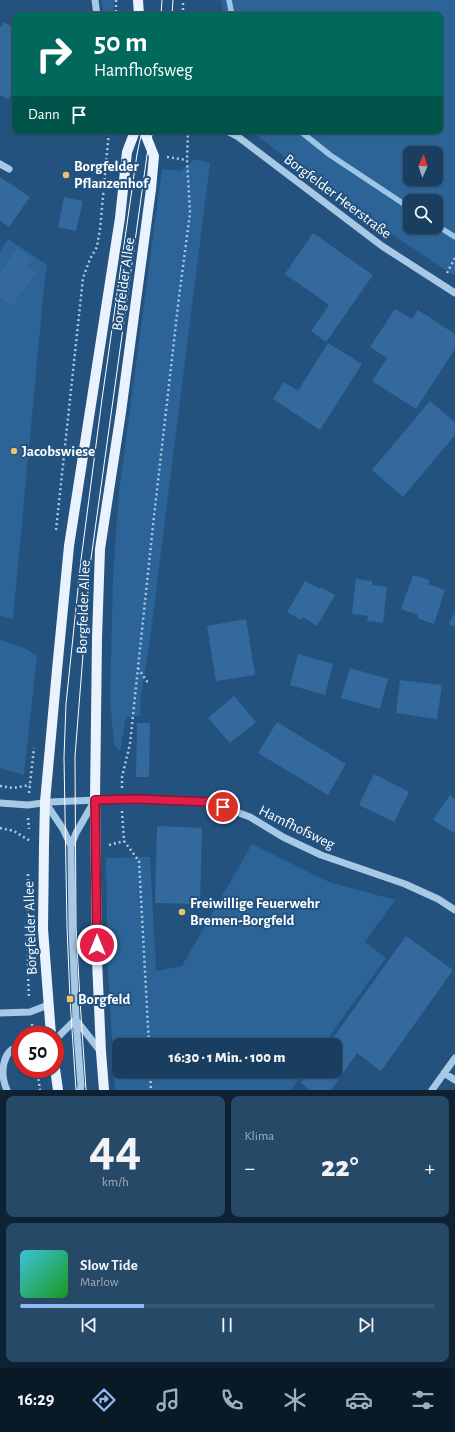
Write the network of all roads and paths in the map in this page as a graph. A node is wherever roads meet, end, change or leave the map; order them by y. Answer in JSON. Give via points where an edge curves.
{"nodes":[{"id":1,"x":95,"y":0,"type":"edge"},
{"id":2,"x":116,"y":0,"type":"edge"},
{"id":3,"x":138,"y":0,"type":"edge"},
{"id":4,"x":183,"y":0,"type":"edge"},
{"id":5,"x":97,"y":12,"type":"edge"},
{"id":6,"x":116,"y":12,"type":"edge"},
{"id":7,"x":139,"y":12,"type":"edge"},
{"id":8,"x":183,"y":12,"type":"edge"},
{"id":9,"x":110,"y":134,"type":"edge"},
{"id":10,"x":134,"y":134,"type":"edge"},
{"id":11,"x":145,"y":134,"type":"edge"},
{"id":12,"x":188,"y":134,"type":"edge"},
{"id":13,"x":232,"y":134,"type":"edge"},
{"id":14,"x":107,"y":150,"type":"dead end"},
{"id":15,"x":0,"y":164,"type":"edge"},
{"id":16,"x":9,"y":169,"type":"dead end"},
{"id":17,"x":455,"y":258,"type":"edge"},
{"id":18,"x":441,"y":284,"type":"junction"},
{"id":19,"x":455,"y":293,"type":"edge"},
{"id":20,"x":138,"y":667,"type":"junction"},
{"id":21,"x":148,"y":683,"type":"dead end"},
{"id":22,"x":30,"y":785,"type":"dead end"},
{"id":23,"x":0,"y":786,"type":"edge"},
{"id":24,"x":121,"y":799,"type":"junction"},
{"id":25,"x":95,"y":800,"type":"junction"},
{"id":26,"x":45,"y":802,"type":"junction"},
{"id":27,"x":0,"y":803,"type":"edge"},
{"id":28,"x":0,"y":828,"type":"edge"},
{"id":29,"x":29,"y":841,"type":"dead end"},
{"id":30,"x":124,"y":841,"type":"junction"},
{"id":31,"x":106,"y":845,"type":"dead end"},
{"id":32,"x":71,"y":846,"type":"junction"},
{"id":33,"x":455,"y":910,"type":"edge"},
{"id":34,"x":48,"y":1005,"type":"junction"},
{"id":35,"x":0,"y":1013,"type":"edge"},
{"id":36,"x":76,"y":1019,"type":"junction"},
{"id":37,"x":50,"y":1026,"type":"edge"},
{"id":38,"x":64,"y":1031,"type":"edge"},
{"id":39,"x":148,"y":1038,"type":"edge"},
{"id":40,"x":12,"y":1049,"type":"edge"},
{"id":41,"x":101,"y":1052,"type":"junction"},
{"id":42,"x":455,"y":1058,"type":"edge"},
{"id":43,"x":444,"y":1073,"type":"junction"},
{"id":44,"x":38,"y":1078,"type":"edge"},
{"id":45,"x":56,"y":1078,"type":"edge"},
{"id":46,"x":150,"y":1078,"type":"edge"},
{"id":47,"x":455,"y":1080,"type":"edge"},
{"id":48,"x":7,"y":1090,"type":"edge"},
{"id":49,"x":40,"y":1090,"type":"edge"},
{"id":50,"x":58,"y":1090,"type":"edge"},
{"id":51,"x":80,"y":1090,"type":"edge"},
{"id":52,"x":104,"y":1090,"type":"edge"},
{"id":53,"x":151,"y":1090,"type":"edge"},
{"id":54,"x":432,"y":1090,"type":"edge"}],
"edges":[{"from":1,"to":5,"type":"street"},
{"from":2,"to":6,"type":"path"},
{"from":3,"to":7,"type":"main road"},
{"from":4,"to":8,"type":"path"},
{"from":9,"to":14,"type":"path"},
{"from":10,"to":26,"type":"main road","name":"Borgfelder Allee","via":[[127,152],[120,218],[70,546]]},
{"from":11,"to":25,"type":"main road","name":"Borgfelder Allee","via":[[154,156],[152,182],[100,549]]},
{"from":12,"to":20,"type":"path","via":[[190,213]]},
{"from":13,"to":18,"type":"street","name":"Borgfelder Heerstraße","via":[[382,246]]},
{"from":15,"to":16,"type":"street"},
{"from":17,"to":18,"type":"path"},
{"from":18,"to":19,"type":"street","name":"Borgfelder Heerstraße"},
{"from":20,"to":21,"type":"path"},
{"from":20,"to":24,"type":"path"},
{"from":22,"to":23,"type":"path","via":[[13,788]]},
{"from":24,"to":25,"type":"street","name":"Hamfhofsweg"},
{"from":24,"to":30,"type":"path"},
{"from":24,"to":33,"type":"street","name":"Hamfhofsweg","via":[[210,802],[250,817],[283,837],[321,855],[405,884]]},
{"from":25,"to":26,"type":"street","name":"Hamfhofsweg"},
{"from":25,"to":32,"type":"street"},
{"from":25,"to":41,"type":"main road","name":"Borgfelder Allee"},
{"from":26,"to":27,"type":"street","name":"Hamfhofsweg","via":[[28,805]]},
{"from":26,"to":32,"type":"street"},
{"from":26,"to":34,"type":"main road","name":"Borgfelder Allee","via":[[43,929]]},
{"from":28,"to":29,"type":"path","via":[[14,831]]},
{"from":30,"to":31,"type":"path"},
{"from":30,"to":39,"type":"path","via":[[139,861]]},
{"from":32,"to":36,"type":"street"},
{"from":34,"to":35,"type":"street","via":[[30,1012]]},
{"from":34,"to":37,"type":"main road","name":"Borgfelder Allee"},
{"from":36,"to":38,"type":"street"},
{"from":36,"to":41,"type":"street"},
{"from":36,"to":51,"type":"street"},
{"from":40,"to":48,"type":"street","via":[[2,1064],[2,1079]]},
{"from":41,"to":52,"type":"main road","name":"Borgfelder Allee"},
{"from":42,"to":43,"type":"street"},
{"from":43,"to":47,"type":"street"},
{"from":43,"to":54,"type":"street"},
{"from":44,"to":49,"type":"path"},
{"from":45,"to":50,"type":"main road"},
{"from":46,"to":53,"type":"path"}]}
